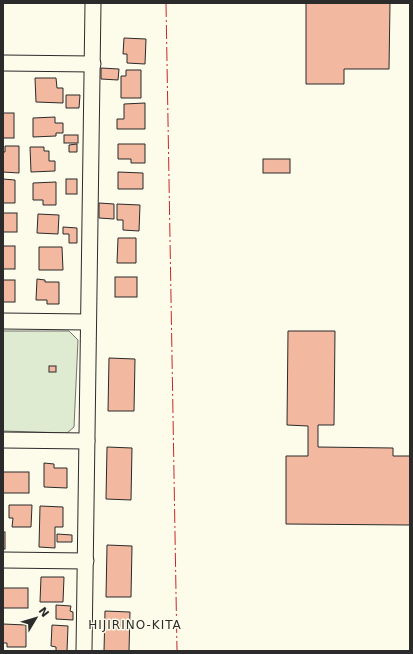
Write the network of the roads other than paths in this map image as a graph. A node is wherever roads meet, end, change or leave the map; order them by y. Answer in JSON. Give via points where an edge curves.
{"nodes":[{"id":1,"x":93,"y":3,"type":"edge"},
{"id":2,"x":3,"y":63,"type":"edge"},
{"id":3,"x":93,"y":64,"type":"junction"},
{"id":4,"x":3,"y":321,"type":"edge"},
{"id":5,"x":88,"y":322,"type":"junction"},
{"id":6,"x":3,"y":440,"type":"edge"},
{"id":7,"x":87,"y":442,"type":"junction"},
{"id":8,"x":3,"y":560,"type":"edge"},
{"id":9,"x":86,"y":561,"type":"junction"},
{"id":10,"x":84,"y":651,"type":"edge"}],
"edges":[{"from":1,"to":3,"type":"street"},
{"from":2,"to":3,"type":"street"},
{"from":3,"to":5,"type":"street"},
{"from":4,"to":5,"type":"street"},
{"from":5,"to":7,"type":"street"},
{"from":6,"to":7,"type":"street"},
{"from":7,"to":9,"type":"street"},
{"from":8,"to":9,"type":"street"},
{"from":9,"to":10,"type":"street"}]}
